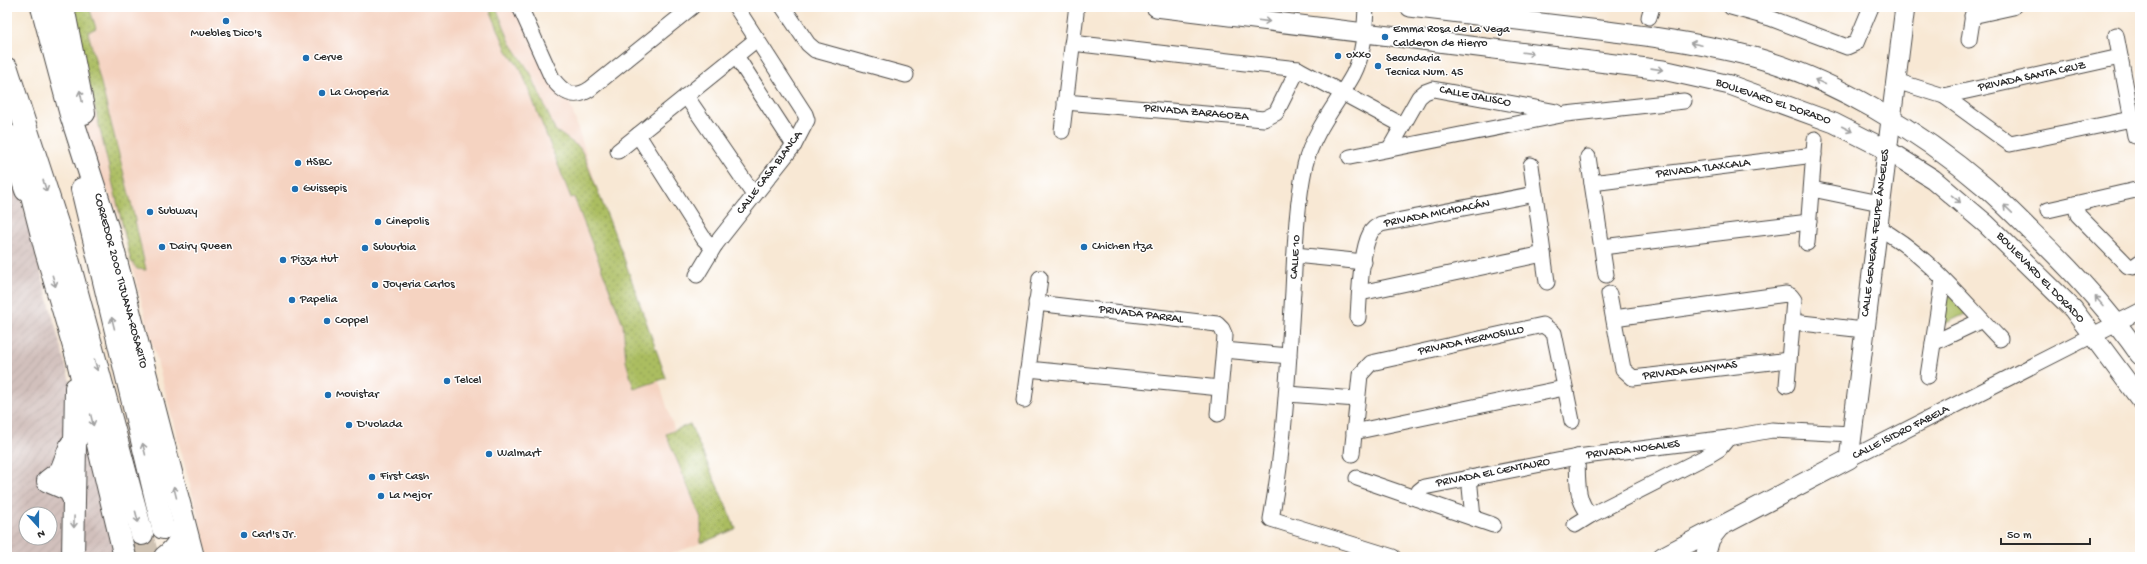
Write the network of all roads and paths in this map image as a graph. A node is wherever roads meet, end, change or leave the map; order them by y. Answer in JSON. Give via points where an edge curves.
{"nodes":[{"id":1,"x":41,"y":7,"type":"edge"},
{"id":2,"x":63,"y":7,"type":"edge"},
{"id":3,"x":520,"y":7,"type":"edge"},
{"id":4,"x":692,"y":7,"type":"edge"},
{"id":5,"x":736,"y":7,"type":"edge"},
{"id":6,"x":783,"y":7,"type":"edge"},
{"id":7,"x":1156,"y":7,"type":"edge"},
{"id":8,"x":1366,"y":7,"type":"edge"},
{"id":9,"x":1410,"y":7,"type":"edge"},
{"id":10,"x":1731,"y":7,"type":"edge"},
{"id":11,"x":1871,"y":7,"type":"edge"},
{"id":12,"x":1905,"y":7,"type":"edge"},
{"id":13,"x":2013,"y":7,"type":"edge"},
{"id":14,"x":1973,"y":12,"type":"edge"},
{"id":15,"x":1076,"y":13,"type":"dead end"},
{"id":16,"x":1364,"y":34,"type":"junction"},
{"id":17,"x":2116,"y":35,"type":"dead end"},
{"id":18,"x":757,"y":39,"type":"junction"},
{"id":19,"x":1969,"y":40,"type":"dead end"},
{"id":20,"x":1072,"y":43,"type":"junction"},
{"id":21,"x":736,"y":56,"type":"junction"},
{"id":22,"x":2120,"y":57,"type":"junction"},
{"id":23,"x":7,"y":69,"type":"edge"},
{"id":24,"x":1298,"y":69,"type":"junction"},
{"id":25,"x":906,"y":75,"type":"dead end"},
{"id":26,"x":1896,"y":81,"type":"junction"},
{"id":27,"x":1342,"y":93,"type":"junction"},
{"id":28,"x":7,"y":94,"type":"edge"},
{"id":29,"x":686,"y":96,"type":"junction"},
{"id":30,"x":1944,"y":96,"type":"junction"},
{"id":31,"x":1684,"y":101,"type":"dead end"},
{"id":32,"x":1066,"y":102,"type":"junction"},
{"id":33,"x":1566,"y":114,"type":"junction"},
{"id":34,"x":1891,"y":120,"type":"junction"},
{"id":35,"x":2132,"y":120,"type":"junction"},
{"id":36,"x":1402,"y":125,"type":"junction"},
{"id":37,"x":1062,"y":131,"type":"dead end"},
{"id":38,"x":7,"y":135,"type":"edge"},
{"id":39,"x":638,"y":135,"type":"junction"},
{"id":40,"x":2134,"y":136,"type":"dead end"},
{"id":41,"x":1816,"y":139,"type":"dead end"},
{"id":42,"x":794,"y":145,"type":"junction"},
{"id":43,"x":1390,"y":148,"type":"junction"},
{"id":44,"x":1887,"y":150,"type":"junction"},
{"id":45,"x":618,"y":151,"type":"dead end"},
{"id":46,"x":1814,"y":155,"type":"junction"},
{"id":47,"x":1350,"y":157,"type":"dead end"},
{"id":48,"x":1588,"y":157,"type":"dead end"},
{"id":49,"x":1531,"y":165,"type":"dead end"},
{"id":50,"x":1592,"y":183,"type":"junction"},
{"id":51,"x":1812,"y":189,"type":"junction"},
{"id":52,"x":2140,"y":189,"type":"edge"},
{"id":53,"x":1535,"y":194,"type":"junction"},
{"id":54,"x":754,"y":195,"type":"junction"},
{"id":55,"x":1880,"y":203,"type":"junction"},
{"id":56,"x":2075,"y":204,"type":"junction"},
{"id":57,"x":2048,"y":210,"type":"dead end"},
{"id":58,"x":1809,"y":222,"type":"junction"},
{"id":59,"x":1877,"y":227,"type":"junction"},
{"id":60,"x":108,"y":230,"type":"junction"},
{"id":61,"x":1807,"y":243,"type":"dead end"},
{"id":62,"x":715,"y":245,"type":"junction"},
{"id":63,"x":1602,"y":247,"type":"junction"},
{"id":64,"x":46,"y":251,"type":"junction"},
{"id":65,"x":1543,"y":254,"type":"junction"},
{"id":66,"x":1295,"y":255,"type":"junction"},
{"id":67,"x":1364,"y":262,"type":"junction"},
{"id":68,"x":2140,"y":262,"type":"edge"},
{"id":69,"x":697,"y":274,"type":"dead end"},
{"id":70,"x":1606,"y":275,"type":"dead end"},
{"id":71,"x":1040,"y":278,"type":"dead end"},
{"id":72,"x":1943,"y":279,"type":"junction"},
{"id":73,"x":1547,"y":282,"type":"dead end"},
{"id":74,"x":1360,"y":293,"type":"junction"},
{"id":75,"x":1609,"y":294,"type":"dead end"},
{"id":76,"x":1036,"y":303,"type":"junction"},
{"id":77,"x":2140,"y":311,"type":"edge"},
{"id":78,"x":1358,"y":318,"type":"dead end"},
{"id":79,"x":1614,"y":318,"type":"junction"},
{"id":80,"x":1982,"y":320,"type":"junction"},
{"id":81,"x":1793,"y":322,"type":"junction"},
{"id":82,"x":2118,"y":323,"type":"junction"},
{"id":83,"x":1864,"y":330,"type":"junction"},
{"id":84,"x":2094,"y":335,"type":"junction"},
{"id":85,"x":2000,"y":338,"type":"dead end"},
{"id":86,"x":1933,"y":343,"type":"junction"},
{"id":87,"x":1224,"y":350,"type":"junction"},
{"id":88,"x":2140,"y":355,"type":"edge"},
{"id":89,"x":1289,"y":356,"type":"junction"},
{"id":90,"x":76,"y":357,"type":"junction"},
{"id":91,"x":1789,"y":360,"type":"junction"},
{"id":92,"x":1028,"y":369,"type":"junction"},
{"id":93,"x":1928,"y":376,"type":"dead end"},
{"id":94,"x":1787,"y":385,"type":"dead end"},
{"id":95,"x":1220,"y":388,"type":"junction"},
{"id":96,"x":1564,"y":388,"type":"junction"},
{"id":97,"x":1287,"y":394,"type":"junction"},
{"id":98,"x":1357,"y":398,"type":"junction"},
{"id":99,"x":2140,"y":399,"type":"edge"},
{"id":100,"x":1024,"y":400,"type":"dead end"},
{"id":101,"x":1218,"y":414,"type":"dead end"},
{"id":102,"x":1572,"y":421,"type":"dead end"},
{"id":103,"x":1354,"y":432,"type":"junction"},
{"id":104,"x":1852,"y":434,"type":"junction"},
{"id":105,"x":1728,"y":438,"type":"junction"},
{"id":106,"x":1352,"y":454,"type":"dead end"},
{"id":107,"x":1577,"y":457,"type":"junction"},
{"id":108,"x":1849,"y":459,"type":"junction"},
{"id":109,"x":1357,"y":478,"type":"dead end"},
{"id":110,"x":1469,"y":478,"type":"junction"},
{"id":111,"x":1416,"y":498,"type":"junction"},
{"id":112,"x":1591,"y":515,"type":"junction"},
{"id":113,"x":1473,"y":518,"type":"junction"},
{"id":114,"x":1493,"y":525,"type":"dead end"},
{"id":115,"x":1575,"y":525,"type":"dead end"},
{"id":116,"x":173,"y":526,"type":"junction"},
{"id":117,"x":1718,"y":529,"type":"junction"},
{"id":118,"x":142,"y":534,"type":"tunnel mouth"},
{"id":119,"x":123,"y":550,"type":"edge"},
{"id":120,"x":73,"y":557,"type":"edge"},
{"id":121,"x":137,"y":557,"type":"edge"},
{"id":122,"x":165,"y":557,"type":"edge"},
{"id":123,"x":193,"y":557,"type":"edge"},
{"id":124,"x":1393,"y":557,"type":"edge"},
{"id":125,"x":1662,"y":557,"type":"edge"},
{"id":126,"x":1705,"y":557,"type":"edge"}],
"edges":[{"from":1,"to":60,"type":"highway","name":"CORREDOR 2000 TIJUANA-ROSARITO","via":[[71,115]]},
{"from":116,"to":1,"type":"highway","one_way":true,"via":[[94,242]]},
{"from":60,"to":2,"type":"highway","one_way":true},
{"from":3,"to":4,"type":"street","via":[[552,78],[567,94],[576,95],[590,89]]},
{"from":5,"to":18,"type":"street","name":"CALLE CASA BLANCA"},
{"from":6,"to":25,"type":"street","via":[[808,44],[815,50]]},
{"from":7,"to":16,"type":"main road","name":"BOULEVARD EL DORADO","one_way":true},
{"from":8,"to":16,"type":"street","name":"CALLE 10"},
{"from":34,"to":9,"type":"main road","one_way":true,"via":[[1801,73],[1751,56],[1693,43],[1624,32]]},
{"from":10,"to":11,"type":"street","via":[[1770,18],[1847,47],[1856,43]]},
{"from":12,"to":26,"type":"main road","name":"CALLE GENERAL FELIPE ÁNGELES"},
{"from":13,"to":14,"type":"street"},
{"from":14,"to":19,"type":"street"},
{"from":15,"to":20,"type":"street"},
{"from":16,"to":27,"type":"street","name":"CALLE 10","via":[[1360,58]]},
{"from":16,"to":44,"type":"main road","name":"BOULEVARD EL DORADO","one_way":true,"via":[[1670,71],[1730,85],[1789,105],[1834,123]]},
{"from":17,"to":22,"type":"street"},
{"from":18,"to":21,"type":"street"},
{"from":18,"to":42,"type":"street","name":"CALLE CASA BLANCA","via":[[805,114],[805,126]]},
{"from":20,"to":24,"type":"street"},
{"from":20,"to":32,"type":"street"},
{"from":21,"to":29,"type":"street"},
{"from":21,"to":42,"type":"street"},
{"from":22,"to":30,"type":"street","name":"PRIVADA SANTA CRUZ"},
{"from":22,"to":35,"type":"street"},
{"from":23,"to":118,"type":"highway","one_way":true,"via":[[65,248]]},
{"from":24,"to":27,"type":"street"},
{"from":24,"to":32,"type":"street","name":"PRIVADA ZARAGOZA","via":[[1276,113],[1264,119]]},
{"from":26,"to":30,"type":"street","name":"PRIVADA SANTA CRUZ"},
{"from":26,"to":34,"type":"main road","name":"CALLE GENERAL FELIPE ÁNGELES"},
{"from":27,"to":36,"type":"street"},
{"from":27,"to":66,"type":"street","name":"CALLE 10","via":[[1312,145],[1306,164]]},
{"from":28,"to":64,"type":"highway"},
{"from":29,"to":39,"type":"street"},
{"from":29,"to":54,"type":"street"},
{"from":30,"to":35,"type":"street","name":"PRIVADA SANTA CRUZ","via":[[2010,144]]},
{"from":31,"to":33,"type":"street","name":"CALLE JALISCO"},
{"from":32,"to":37,"type":"street"},
{"from":33,"to":36,"type":"street","name":"CALLE JALISCO","via":[[1433,90],[1419,97]]},
{"from":33,"to":43,"type":"street","name":"CALLE JALISCO"},
{"from":34,"to":44,"type":"main road","name":"CALLE GENERAL FELIPE ÁNGELES"},
{"from":82,"to":34,"type":"main road","one_way":true,"via":[[2081,280],[1985,187],[1933,147]]},
{"from":35,"to":40,"type":"street"},
{"from":36,"to":43,"type":"street","name":"CALLE JALISCO"},
{"from":38,"to":64,"type":"highway"},
{"from":39,"to":45,"type":"street"},
{"from":39,"to":62,"type":"street","via":[[704,239]]},
{"from":41,"to":46,"type":"street"},
{"from":42,"to":54,"type":"street","name":"CALLE CASA BLANCA"},
{"from":43,"to":47,"type":"street","name":"CALLE JALISCO"},
{"from":44,"to":55,"type":"main road","name":"CALLE GENERAL FELIPE ÁNGELES"},
{"from":44,"to":84,"type":"main road","name":"BOULEVARD EL DORADO","one_way":true,"via":[[1933,179],[1986,224],[2073,309]]},
{"from":46,"to":50,"type":"street","name":"PRIVADA TLAXCALA"},
{"from":46,"to":51,"type":"street"},
{"from":48,"to":50,"type":"street"},
{"from":49,"to":53,"type":"street"},
{"from":50,"to":63,"type":"street"},
{"from":51,"to":55,"type":"street"},
{"from":51,"to":58,"type":"street"},
{"from":52,"to":56,"type":"street"},
{"from":53,"to":65,"type":"street"},
{"from":53,"to":67,"type":"street","name":"PRIVADA MICHOACÁN","via":[[1381,224],[1369,235]]},
{"from":54,"to":62,"type":"street","name":"CALLE CASA BLANCA"},
{"from":55,"to":59,"type":"main road","name":"CALLE GENERAL FELIPE ÁNGELES"},
{"from":56,"to":57,"type":"street"},
{"from":56,"to":68,"type":"street","via":[[2078,215],[2128,266],[2133,267]]},
{"from":58,"to":61,"type":"street"},
{"from":58,"to":63,"type":"street"},
{"from":59,"to":72,"type":"street","via":[[1917,252]]},
{"from":59,"to":83,"type":"main road","name":"CALLE GENERAL FELIPE ÁNGELES"},
{"from":116,"to":60,"type":"highway","name":"CORREDOR 2000 TIJUANA-ROSARITO","one_way":true},
{"from":62,"to":69,"type":"street","name":"CALLE CASA BLANCA"},
{"from":63,"to":70,"type":"street"},
{"from":64,"to":90,"type":"highway","one_way":true},
{"from":65,"to":73,"type":"street"},
{"from":65,"to":74,"type":"street"},
{"from":66,"to":67,"type":"street"},
{"from":66,"to":89,"type":"street","name":"CALLE 10"},
{"from":67,"to":74,"type":"street","name":"PRIVADA MICHOACÁN"},
{"from":71,"to":76,"type":"street"},
{"from":72,"to":80,"type":"street"},
{"from":72,"to":86,"type":"street"},
{"from":74,"to":78,"type":"street","name":"PRIVADA MICHOACÁN"},
{"from":75,"to":79,"type":"street","name":"PRIVADA GUAYMAS"},
{"from":76,"to":87,"type":"street","name":"PRIVADA PARRAL","via":[[1217,324],[1224,336]]},
{"from":76,"to":92,"type":"street"},
{"from":77,"to":82,"type":"street","name":"CALLE ISIDRO FABELA"},
{"from":79,"to":81,"type":"street","via":[[1786,294],[1794,300]]},
{"from":79,"to":91,"type":"street","name":"PRIVADA GUAYMAS","via":[[1623,369],[1633,378]]},
{"from":80,"to":85,"type":"street"},
{"from":80,"to":86,"type":"street"},
{"from":81,"to":83,"type":"street"},
{"from":81,"to":91,"type":"street"},
{"from":82,"to":84,"type":"street","name":"CALLE ISIDRO FABELA"},
{"from":82,"to":88,"type":"main road"},
{"from":83,"to":104,"type":"main road","name":"CALLE GENERAL FELIPE ÁNGELES"},
{"from":84,"to":99,"type":"main road","name":"BOULEVARD EL DORADO"},
{"from":84,"to":108,"type":"street","name":"CALLE ISIDRO FABELA"},
{"from":86,"to":93,"type":"street"},
{"from":87,"to":89,"type":"street"},
{"from":87,"to":95,"type":"street","name":"PRIVADA PARRAL"},
{"from":89,"to":97,"type":"street","name":"CALLE 10"},
{"from":90,"to":119,"type":"highway","one_way":true},
{"from":90,"to":120,"type":"highway","one_way":true},
{"from":91,"to":94,"type":"street"},
{"from":92,"to":95,"type":"street"},
{"from":92,"to":100,"type":"street"},
{"from":95,"to":101,"type":"street","name":"PRIVADA PARRAL"},
{"from":96,"to":98,"type":"street","name":"PRIVADA HERMOSILLO","via":[[1554,333],[1543,325],[1371,363],[1360,375]]},
{"from":96,"to":102,"type":"street","name":"PRIVADA HERMOSILLO"},
{"from":96,"to":103,"type":"street"},
{"from":97,"to":98,"type":"street"},
{"from":97,"to":124,"type":"street","name":"CALLE 10","via":[[1279,475],[1271,519]]},
{"from":98,"to":103,"type":"street","name":"PRIVADA HERMOSILLO"},
{"from":103,"to":106,"type":"street","name":"PRIVADA HERMOSILLO"},
{"from":104,"to":105,"type":"street","name":"PRIVADA NOGALES","via":[[1772,430]]},
{"from":104,"to":108,"type":"main road","name":"CALLE GENERAL FELIPE ÁNGELES"},
{"from":105,"to":107,"type":"street","name":"PRIVADA NOGALES"},
{"from":105,"to":112,"type":"street","name":"PRIVADA NOGALES","via":[[1719,449],[1709,455]]},
{"from":107,"to":110,"type":"street","name":"PRIVADA EL CENTAURO"},
{"from":107,"to":112,"type":"street","name":"PRIVADA NOGALES","via":[[1580,502]]},
{"from":108,"to":117,"type":"main road","name":"CALLE ISIDRO FABELA"},
{"from":109,"to":111,"type":"street"},
{"from":110,"to":111,"type":"street","name":"PRIVADA EL CENTAURO","via":[[1424,487]]},
{"from":110,"to":113,"type":"street"},
{"from":111,"to":113,"type":"street"},
{"from":112,"to":115,"type":"street","name":"PRIVADA NOGALES"},
{"from":113,"to":114,"type":"street"},
{"from":116,"to":122,"type":"highway","via":[[181,540],[174,551]]},
{"from":116,"to":123,"type":"highway","name":"CORREDOR 2000 TIJUANA-ROSARITO"},
{"from":117,"to":125,"type":"main road","name":"CALLE ISIDRO FABELA"},
{"from":117,"to":126,"type":"main road","via":[[1710,539]]},
{"from":119,"to":121,"type":"highway"}]}
